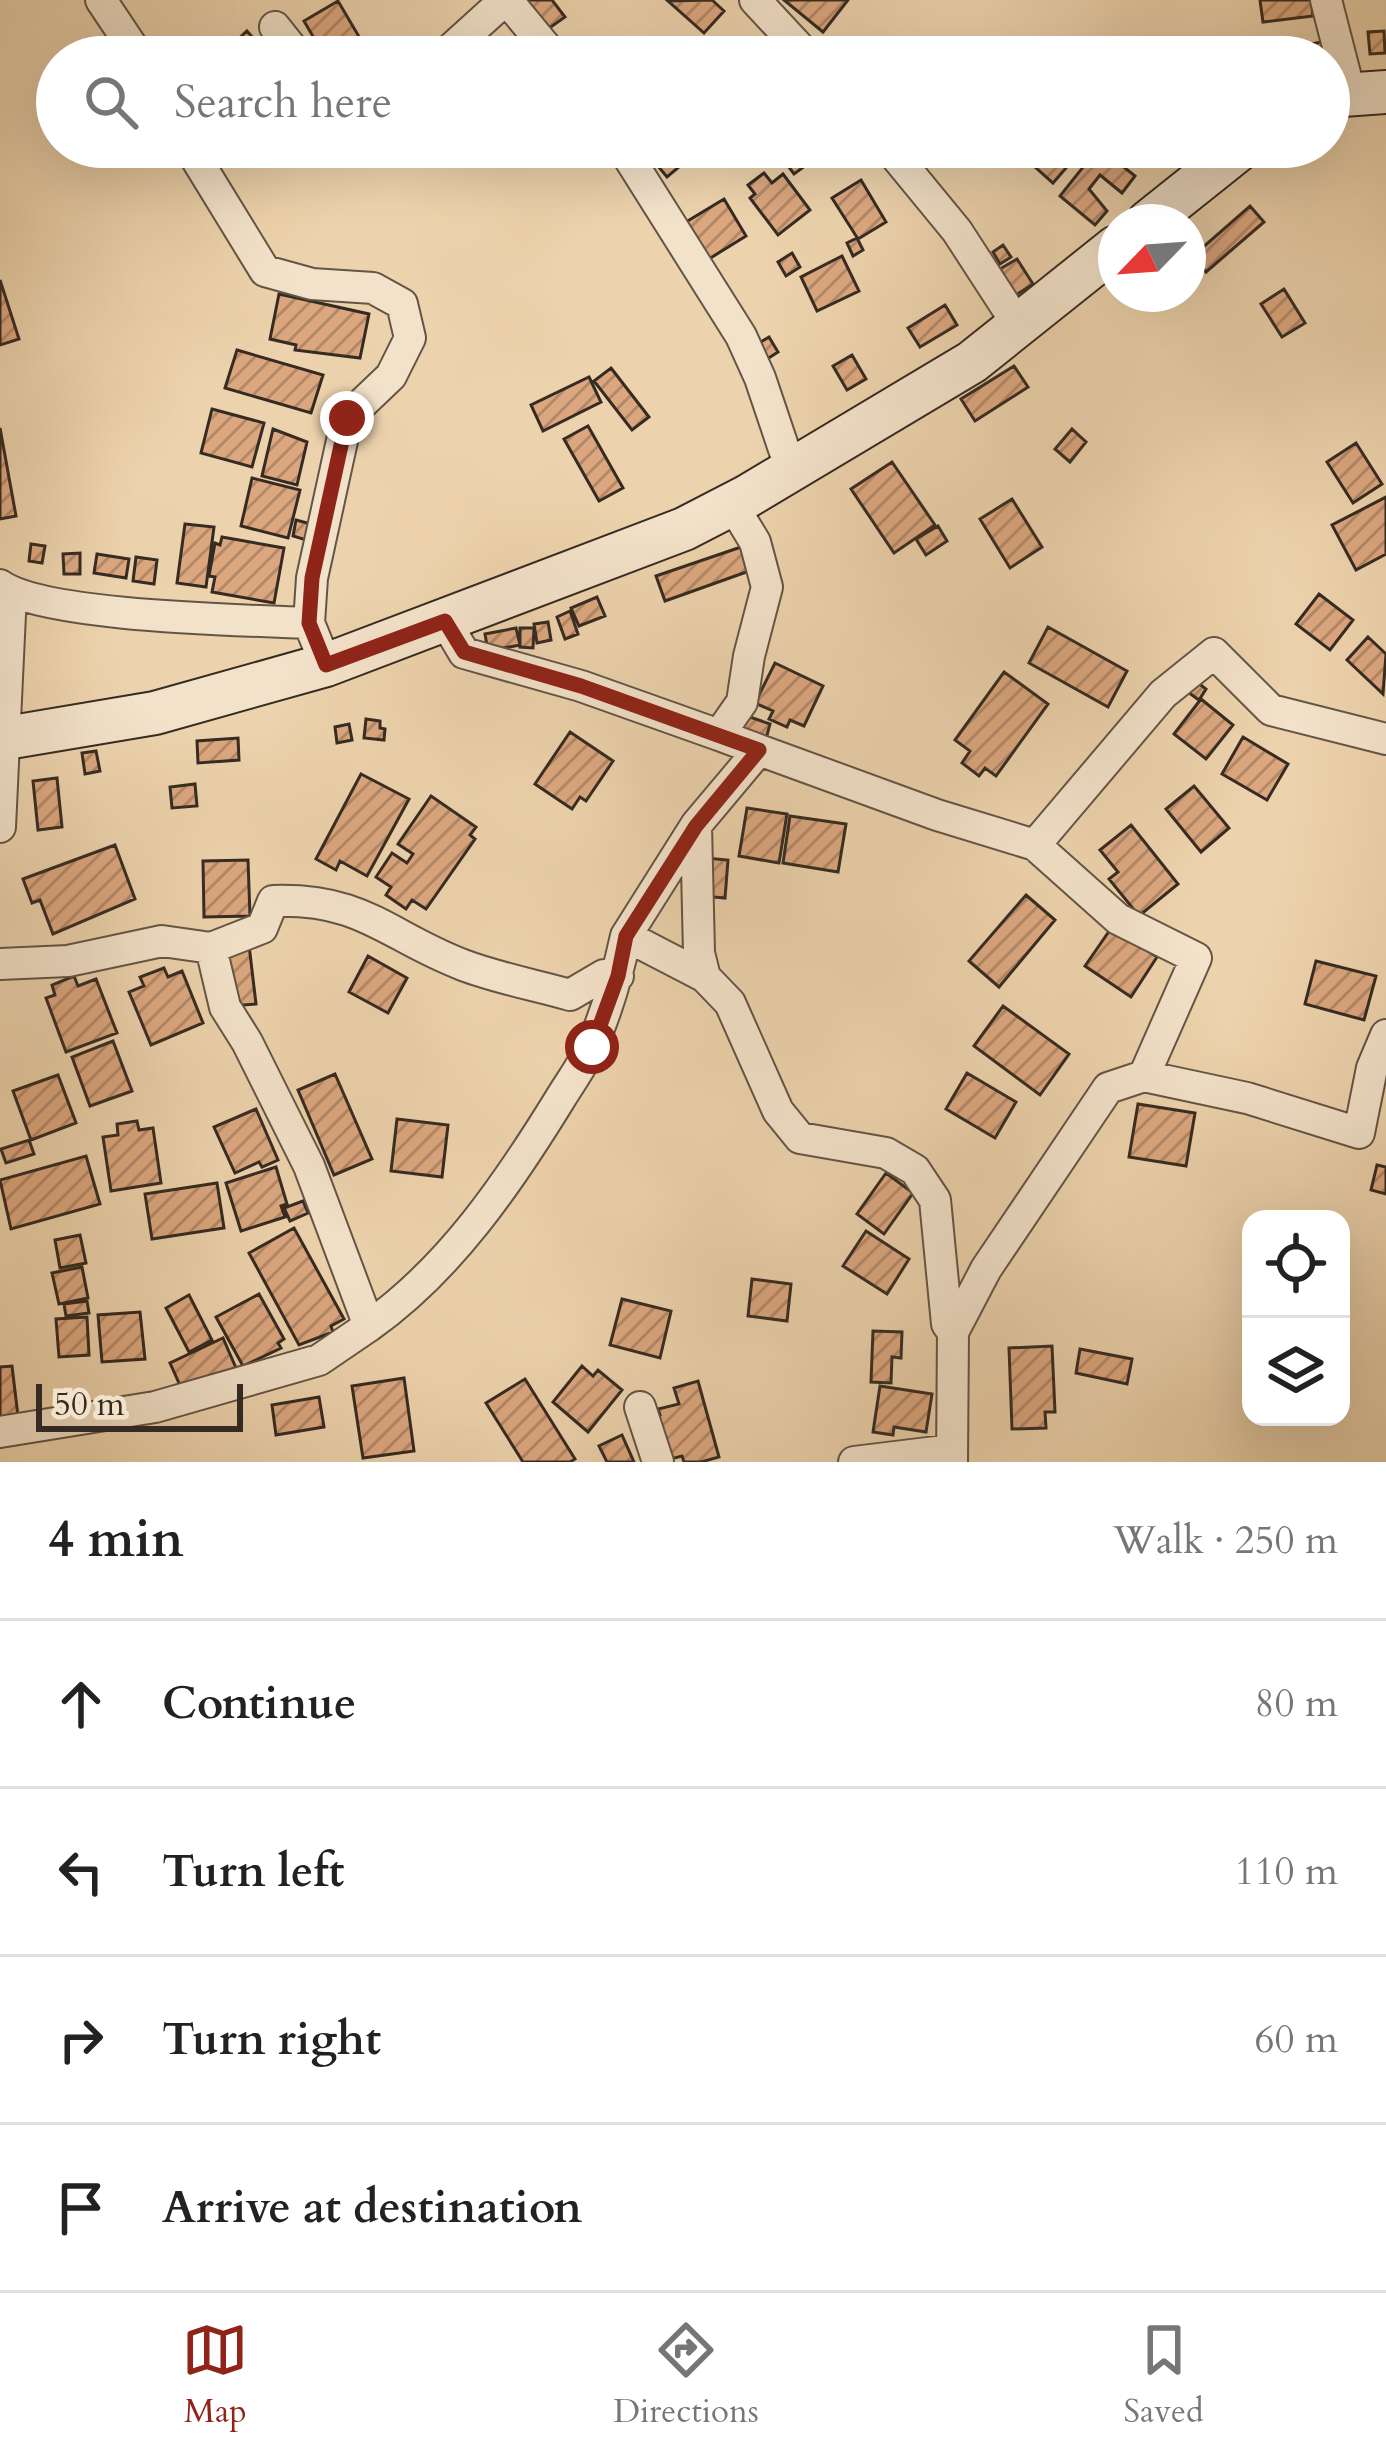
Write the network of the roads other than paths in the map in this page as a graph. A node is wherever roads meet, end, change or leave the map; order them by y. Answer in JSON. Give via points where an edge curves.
{"nodes":[{"id":1,"x":101,"y":0,"type":"edge"},
{"id":2,"x":506,"y":0,"type":"edge"},
{"id":3,"x":755,"y":0,"type":"edge"},
{"id":4,"x":1326,"y":0,"type":"edge"},
{"id":5,"x":275,"y":28,"type":"dead end"},
{"id":6,"x":125,"y":36,"type":"edge"},
{"id":7,"x":282,"y":36,"type":"edge"},
{"id":8,"x":466,"y":36,"type":"edge"},
{"id":9,"x":536,"y":36,"type":"edge"},
{"id":10,"x":788,"y":36,"type":"edge"},
{"id":11,"x":1337,"y":36,"type":"edge"},
{"id":12,"x":202,"y":168,"type":"edge"},
{"id":13,"x":635,"y":168,"type":"edge"},
{"id":14,"x":905,"y":168,"type":"edge"},
{"id":15,"x":1216,"y":168,"type":"edge"},
{"id":16,"x":1171,"y":204,"type":"edge"},
{"id":17,"x":1098,"y":262,"type":"edge"},
{"id":18,"x":1018,"y":325,"type":"junction"},
{"id":19,"x":791,"y":470,"type":"junction"},
{"id":20,"x":732,"y":503,"type":"junction"},
{"id":21,"x":6,"y":589,"type":"edge"},
{"id":22,"x":445,"y":621,"type":"junction"},
{"id":23,"x":309,"y":623,"type":"junction"},
{"id":24,"x":326,"y":665,"type":"junction"},
{"id":25,"x":718,"y":735,"type":"junction"},
{"id":26,"x":3,"y":739,"type":"edge"},
{"id":27,"x":1386,"y":739,"type":"edge"},
{"id":28,"x":759,"y":750,"type":"junction"},
{"id":29,"x":696,"y":826,"type":"junction"},
{"id":30,"x":0,"y":827,"type":"edge"},
{"id":31,"x":1035,"y":845,"type":"junction"},
{"id":32,"x":626,"y":936,"type":"junction"},
{"id":33,"x":211,"y":948,"type":"junction"},
{"id":34,"x":0,"y":964,"type":"edge"},
{"id":35,"x":618,"y":976,"type":"junction"},
{"id":36,"x":705,"y":977,"type":"junction"},
{"id":37,"x":1386,"y":1035,"type":"edge"},
{"id":38,"x":1144,"y":1076,"type":"junction"},
{"id":39,"x":369,"y":1326,"type":"junction"},
{"id":40,"x":953,"y":1332,"type":"junction"},
{"id":41,"x":640,"y":1407,"type":"dead end"},
{"id":42,"x":0,"y":1432,"type":"edge"},
{"id":43,"x":952,"y":1456,"type":"edge"},
{"id":44,"x":658,"y":1462,"type":"edge"},
{"id":45,"x":854,"y":1462,"type":"edge"}],
"edges":[{"from":1,"to":6,"type":"street"},
{"from":2,"to":8,"type":"street"},
{"from":2,"to":9,"type":"street"},
{"from":3,"to":10,"type":"street"},
{"from":4,"to":11,"type":"street"},
{"from":5,"to":7,"type":"street"},
{"from":12,"to":23,"type":"street","via":[[265,271],[373,288],[402,304],[410,338],[391,376],[347,418]]},
{"from":13,"to":19,"type":"street","via":[[741,336]]},
{"from":14,"to":18,"type":"street"},
{"from":15,"to":16,"type":"street"},
{"from":17,"to":18,"type":"street"},
{"from":18,"to":19,"type":"street","via":[[972,362]]},
{"from":19,"to":20,"type":"street"},
{"from":20,"to":22,"type":"street"},
{"from":20,"to":25,"type":"street","via":[[755,542],[767,587],[742,702]]},
{"from":21,"to":23,"type":"street","via":[[88,607]]},
{"from":21,"to":26,"type":"street"},
{"from":22,"to":24,"type":"street"},
{"from":22,"to":25,"type":"street","via":[[464,652]]},
{"from":23,"to":24,"type":"street"},
{"from":24,"to":26,"type":"street","via":[[155,712]]},
{"from":25,"to":28,"type":"street"},
{"from":26,"to":30,"type":"street"},
{"from":27,"to":31,"type":"street","via":[[1271,710],[1214,653],[1163,694]]},
{"from":28,"to":29,"type":"street"},
{"from":28,"to":31,"type":"street"},
{"from":29,"to":32,"type":"street"},
{"from":29,"to":36,"type":"street"},
{"from":31,"to":38,"type":"street","via":[[1118,919],[1196,958]]},
{"from":32,"to":35,"type":"street"},
{"from":32,"to":36,"type":"street"},
{"from":33,"to":34,"type":"street","via":[[161,941],[68,961]]},
{"from":33,"to":35,"type":"street","via":[[262,928],[273,901],[314,899],[376,919],[461,964],[570,995],[604,975]]},
{"from":33,"to":39,"type":"street","via":[[225,1007],[309,1166]]},
{"from":35,"to":39,"type":"street","via":[[592,1047],[538,1135],[446,1257]]},
{"from":36,"to":40,"type":"street","via":[[730,1003],[778,1111],[800,1138],[886,1153],[915,1170],[935,1200]]},
{"from":37,"to":38,"type":"street","via":[[1359,1133]]},
{"from":38,"to":40,"type":"street","via":[[1108,1088]]},
{"from":39,"to":42,"type":"street","via":[[320,1360],[217,1390]]},
{"from":40,"to":43,"type":"street"},
{"from":41,"to":44,"type":"street"},
{"from":43,"to":45,"type":"street"}]}
